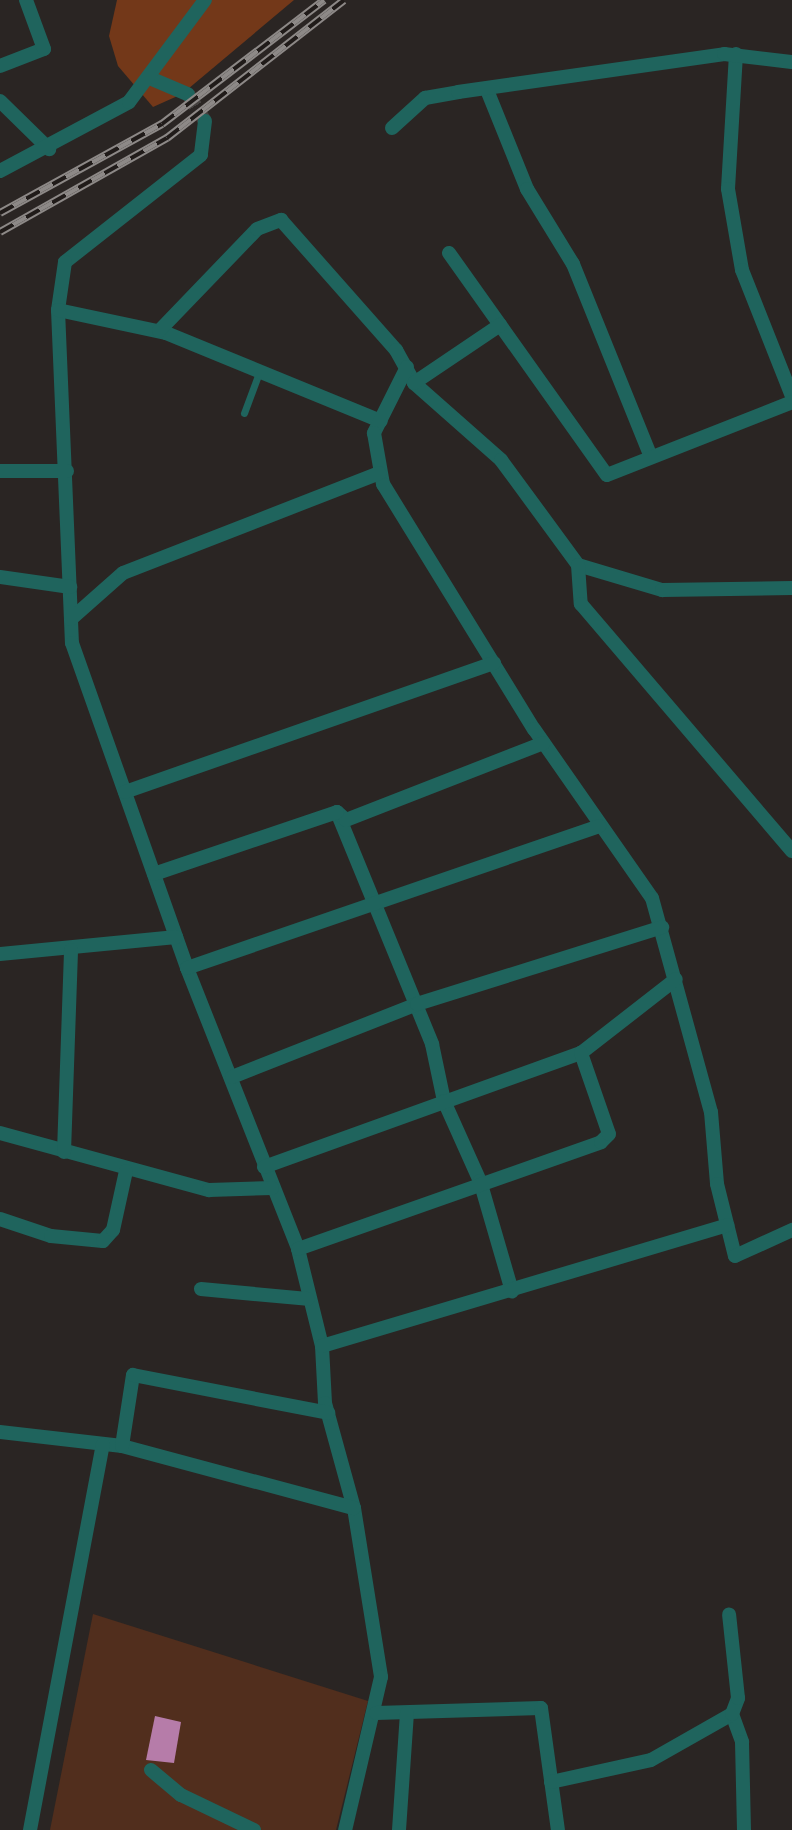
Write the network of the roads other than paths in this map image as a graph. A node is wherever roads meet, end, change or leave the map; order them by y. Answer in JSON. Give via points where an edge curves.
{"nodes":[{"id":1,"x":26,"y":0,"type":"edge"},
{"id":2,"x":205,"y":0,"type":"edge"},
{"id":3,"x":736,"y":54,"type":"junction"},
{"id":4,"x":792,"y":62,"type":"edge"},
{"id":5,"x":0,"y":66,"type":"edge"},
{"id":6,"x":152,"y":79,"type":"junction"},
{"id":7,"x":487,"y":90,"type":"junction"},
{"id":8,"x":188,"y":94,"type":"tunnel mouth"},
{"id":9,"x":0,"y":101,"type":"edge"},
{"id":10,"x":205,"y":121,"type":"tunnel mouth"},
{"id":11,"x":392,"y":128,"type":"dead end"},
{"id":12,"x":49,"y":149,"type":"junction"},
{"id":13,"x":0,"y":171,"type":"edge"},
{"id":14,"x":449,"y":253,"type":"dead end"},
{"id":15,"x":58,"y":310,"type":"junction"},
{"id":16,"x":500,"y":325,"type":"junction"},
{"id":17,"x":159,"y":331,"type":"junction"},
{"id":18,"x":407,"y":367,"type":"junction"},
{"id":19,"x":261,"y":368,"type":"junction"},
{"id":20,"x":414,"y":383,"type":"junction"},
{"id":21,"x":792,"y":399,"type":"edge"},
{"id":22,"x":244,"y":413,"type":"dead end"},
{"id":23,"x":381,"y":421,"type":"junction"},
{"id":24,"x":651,"y":457,"type":"junction"},
{"id":25,"x":0,"y":471,"type":"edge"},
{"id":26,"x":67,"y":471,"type":"junction"},
{"id":27,"x":379,"y":473,"type":"junction"},
{"id":28,"x":578,"y":565,"type":"junction"},
{"id":29,"x":0,"y":577,"type":"edge"},
{"id":30,"x":70,"y":587,"type":"junction"},
{"id":31,"x":792,"y":588,"type":"edge"},
{"id":32,"x":71,"y":619,"type":"junction"},
{"id":33,"x":494,"y":663,"type":"junction"},
{"id":34,"x":544,"y":743,"type":"junction"},
{"id":35,"x":125,"y":792,"type":"junction"},
{"id":36,"x":337,"y":812,"type":"junction"},
{"id":37,"x":599,"y":826,"type":"junction"},
{"id":38,"x":792,"y":851,"type":"edge"},
{"id":39,"x":154,"y":874,"type":"junction"},
{"id":40,"x":372,"y":909,"type":"junction"},
{"id":41,"x":662,"y":927,"type":"junction"},
{"id":42,"x":176,"y":937,"type":"junction"},
{"id":43,"x":71,"y":950,"type":"junction"},
{"id":44,"x":0,"y":954,"type":"edge"},
{"id":45,"x":187,"y":968,"type":"junction"},
{"id":46,"x":676,"y":979,"type":"junction"},
{"id":47,"x":417,"y":1004,"type":"junction"},
{"id":48,"x":581,"y":1053,"type":"junction"},
{"id":49,"x":232,"y":1077,"type":"junction"},
{"id":50,"x":444,"y":1101,"type":"junction"},
{"id":51,"x":0,"y":1133,"type":"edge"},
{"id":52,"x":64,"y":1152,"type":"junction"},
{"id":53,"x":264,"y":1167,"type":"junction"},
{"id":54,"x":126,"y":1171,"type":"junction"},
{"id":55,"x":480,"y":1181,"type":"junction"},
{"id":56,"x":272,"y":1188,"type":"junction"},
{"id":57,"x":0,"y":1219,"type":"edge"},
{"id":58,"x":727,"y":1225,"type":"junction"},
{"id":59,"x":792,"y":1230,"type":"edge"},
{"id":60,"x":298,"y":1249,"type":"junction"},
{"id":61,"x":201,"y":1289,"type":"dead end"},
{"id":62,"x":512,"y":1291,"type":"junction"},
{"id":63,"x":308,"y":1299,"type":"junction"},
{"id":64,"x":322,"y":1346,"type":"junction"},
{"id":65,"x":328,"y":1413,"type":"junction"},
{"id":66,"x":0,"y":1432,"type":"edge"},
{"id":67,"x":103,"y":1445,"type":"junction"},
{"id":68,"x":122,"y":1446,"type":"junction"},
{"id":69,"x":354,"y":1508,"type":"junction"},
{"id":70,"x":729,"y":1614,"type":"dead end"},
{"id":71,"x":376,"y":1713,"type":"junction"},
{"id":72,"x":407,"y":1713,"type":"junction"},
{"id":73,"x":732,"y":1714,"type":"junction"},
{"id":74,"x":151,"y":1770,"type":"dead end"},
{"id":75,"x":551,"y":1782,"type":"junction"},
{"id":76,"x":30,"y":1830,"type":"edge"},
{"id":77,"x":254,"y":1830,"type":"edge"},
{"id":78,"x":345,"y":1830,"type":"edge"},
{"id":79,"x":399,"y":1830,"type":"edge"},
{"id":80,"x":558,"y":1830,"type":"edge"},
{"id":81,"x":744,"y":1830,"type":"edge"}],
"edges":[{"from":1,"to":5,"type":"street","via":[[44,49]]},
{"from":2,"to":6,"type":"street"},
{"from":3,"to":4,"type":"street"},
{"from":3,"to":7,"type":"street"},
{"from":3,"to":21,"type":"street","via":[[728,189],[742,270]]},
{"from":6,"to":8,"type":"street"},
{"from":6,"to":12,"type":"street","via":[[129,102]]},
{"from":7,"to":11,"type":"street","via":[[425,98]]},
{"from":7,"to":24,"type":"street","via":[[527,189],[573,264]]},
{"from":9,"to":12,"type":"street"},
{"from":10,"to":15,"type":"street","via":[[201,155],[65,262]]},
{"from":12,"to":13,"type":"street"},
{"from":14,"to":16,"type":"street"},
{"from":15,"to":17,"type":"street"},
{"from":15,"to":26,"type":"street"},
{"from":16,"to":20,"type":"street"},
{"from":16,"to":24,"type":"street","via":[[607,475]]},
{"from":17,"to":18,"type":"street","via":[[257,229],[281,220]]},
{"from":17,"to":19,"type":"street"},
{"from":18,"to":20,"type":"street"},
{"from":18,"to":23,"type":"street"},
{"from":19,"to":22,"type":"lane"},
{"from":19,"to":23,"type":"street"},
{"from":20,"to":28,"type":"street","via":[[501,460]]},
{"from":21,"to":24,"type":"street"},
{"from":23,"to":27,"type":"street","via":[[374,433]]},
{"from":25,"to":26,"type":"street"},
{"from":26,"to":30,"type":"street"},
{"from":27,"to":32,"type":"street","via":[[123,573]]},
{"from":27,"to":33,"type":"street"},
{"from":28,"to":31,"type":"street","via":[[662,590]]},
{"from":28,"to":38,"type":"street","via":[[581,604]]},
{"from":29,"to":30,"type":"street"},
{"from":30,"to":32,"type":"street"},
{"from":32,"to":35,"type":"street","via":[[72,643]]},
{"from":33,"to":34,"type":"street"},
{"from":33,"to":35,"type":"street"},
{"from":34,"to":36,"type":"street","via":[[346,820]]},
{"from":34,"to":37,"type":"street"},
{"from":35,"to":39,"type":"street"},
{"from":36,"to":39,"type":"street"},
{"from":36,"to":40,"type":"street"},
{"from":37,"to":40,"type":"street"},
{"from":37,"to":41,"type":"street","via":[[652,898]]},
{"from":39,"to":42,"type":"street"},
{"from":40,"to":45,"type":"street","via":[[311,922]]},
{"from":40,"to":47,"type":"street"},
{"from":41,"to":46,"type":"street"},
{"from":41,"to":47,"type":"street"},
{"from":42,"to":43,"type":"street"},
{"from":42,"to":45,"type":"street"},
{"from":43,"to":44,"type":"street"},
{"from":43,"to":52,"type":"street"},
{"from":45,"to":49,"type":"street"},
{"from":46,"to":48,"type":"street"},
{"from":46,"to":58,"type":"street","via":[[711,1112]]},
{"from":47,"to":49,"type":"street"},
{"from":47,"to":50,"type":"street"},
{"from":48,"to":50,"type":"street"},
{"from":48,"to":55,"type":"street","via":[[609,1134]]},
{"from":49,"to":53,"type":"street"},
{"from":50,"to":53,"type":"street"},
{"from":50,"to":55,"type":"street"},
{"from":51,"to":52,"type":"street"},
{"from":52,"to":54,"type":"street"},
{"from":53,"to":56,"type":"street"},
{"from":54,"to":56,"type":"street","via":[[209,1190]]},
{"from":54,"to":57,"type":"street","via":[[113,1230],[103,1241],[51,1236]]},
{"from":55,"to":60,"type":"street"},
{"from":55,"to":62,"type":"street"},
{"from":56,"to":60,"type":"street"},
{"from":58,"to":59,"type":"street","via":[[735,1256]]},
{"from":58,"to":62,"type":"street"},
{"from":60,"to":63,"type":"street"},
{"from":61,"to":63,"type":"street"},
{"from":62,"to":64,"type":"street"},
{"from":63,"to":64,"type":"street"},
{"from":64,"to":65,"type":"street"},
{"from":65,"to":68,"type":"street","via":[[133,1375]]},
{"from":65,"to":69,"type":"street"},
{"from":66,"to":67,"type":"street"},
{"from":67,"to":68,"type":"street"},
{"from":67,"to":76,"type":"street"},
{"from":68,"to":69,"type":"street"},
{"from":69,"to":71,"type":"street","via":[[379,1646]]},
{"from":70,"to":73,"type":"street","via":[[738,1698]]},
{"from":71,"to":72,"type":"street"},
{"from":71,"to":78,"type":"street"},
{"from":72,"to":75,"type":"street","via":[[541,1708]]},
{"from":72,"to":79,"type":"street"},
{"from":73,"to":75,"type":"street","via":[[651,1760]]},
{"from":73,"to":81,"type":"street","via":[[742,1742]]},
{"from":74,"to":77,"type":"street","via":[[181,1795]]},
{"from":75,"to":80,"type":"street"}]}
